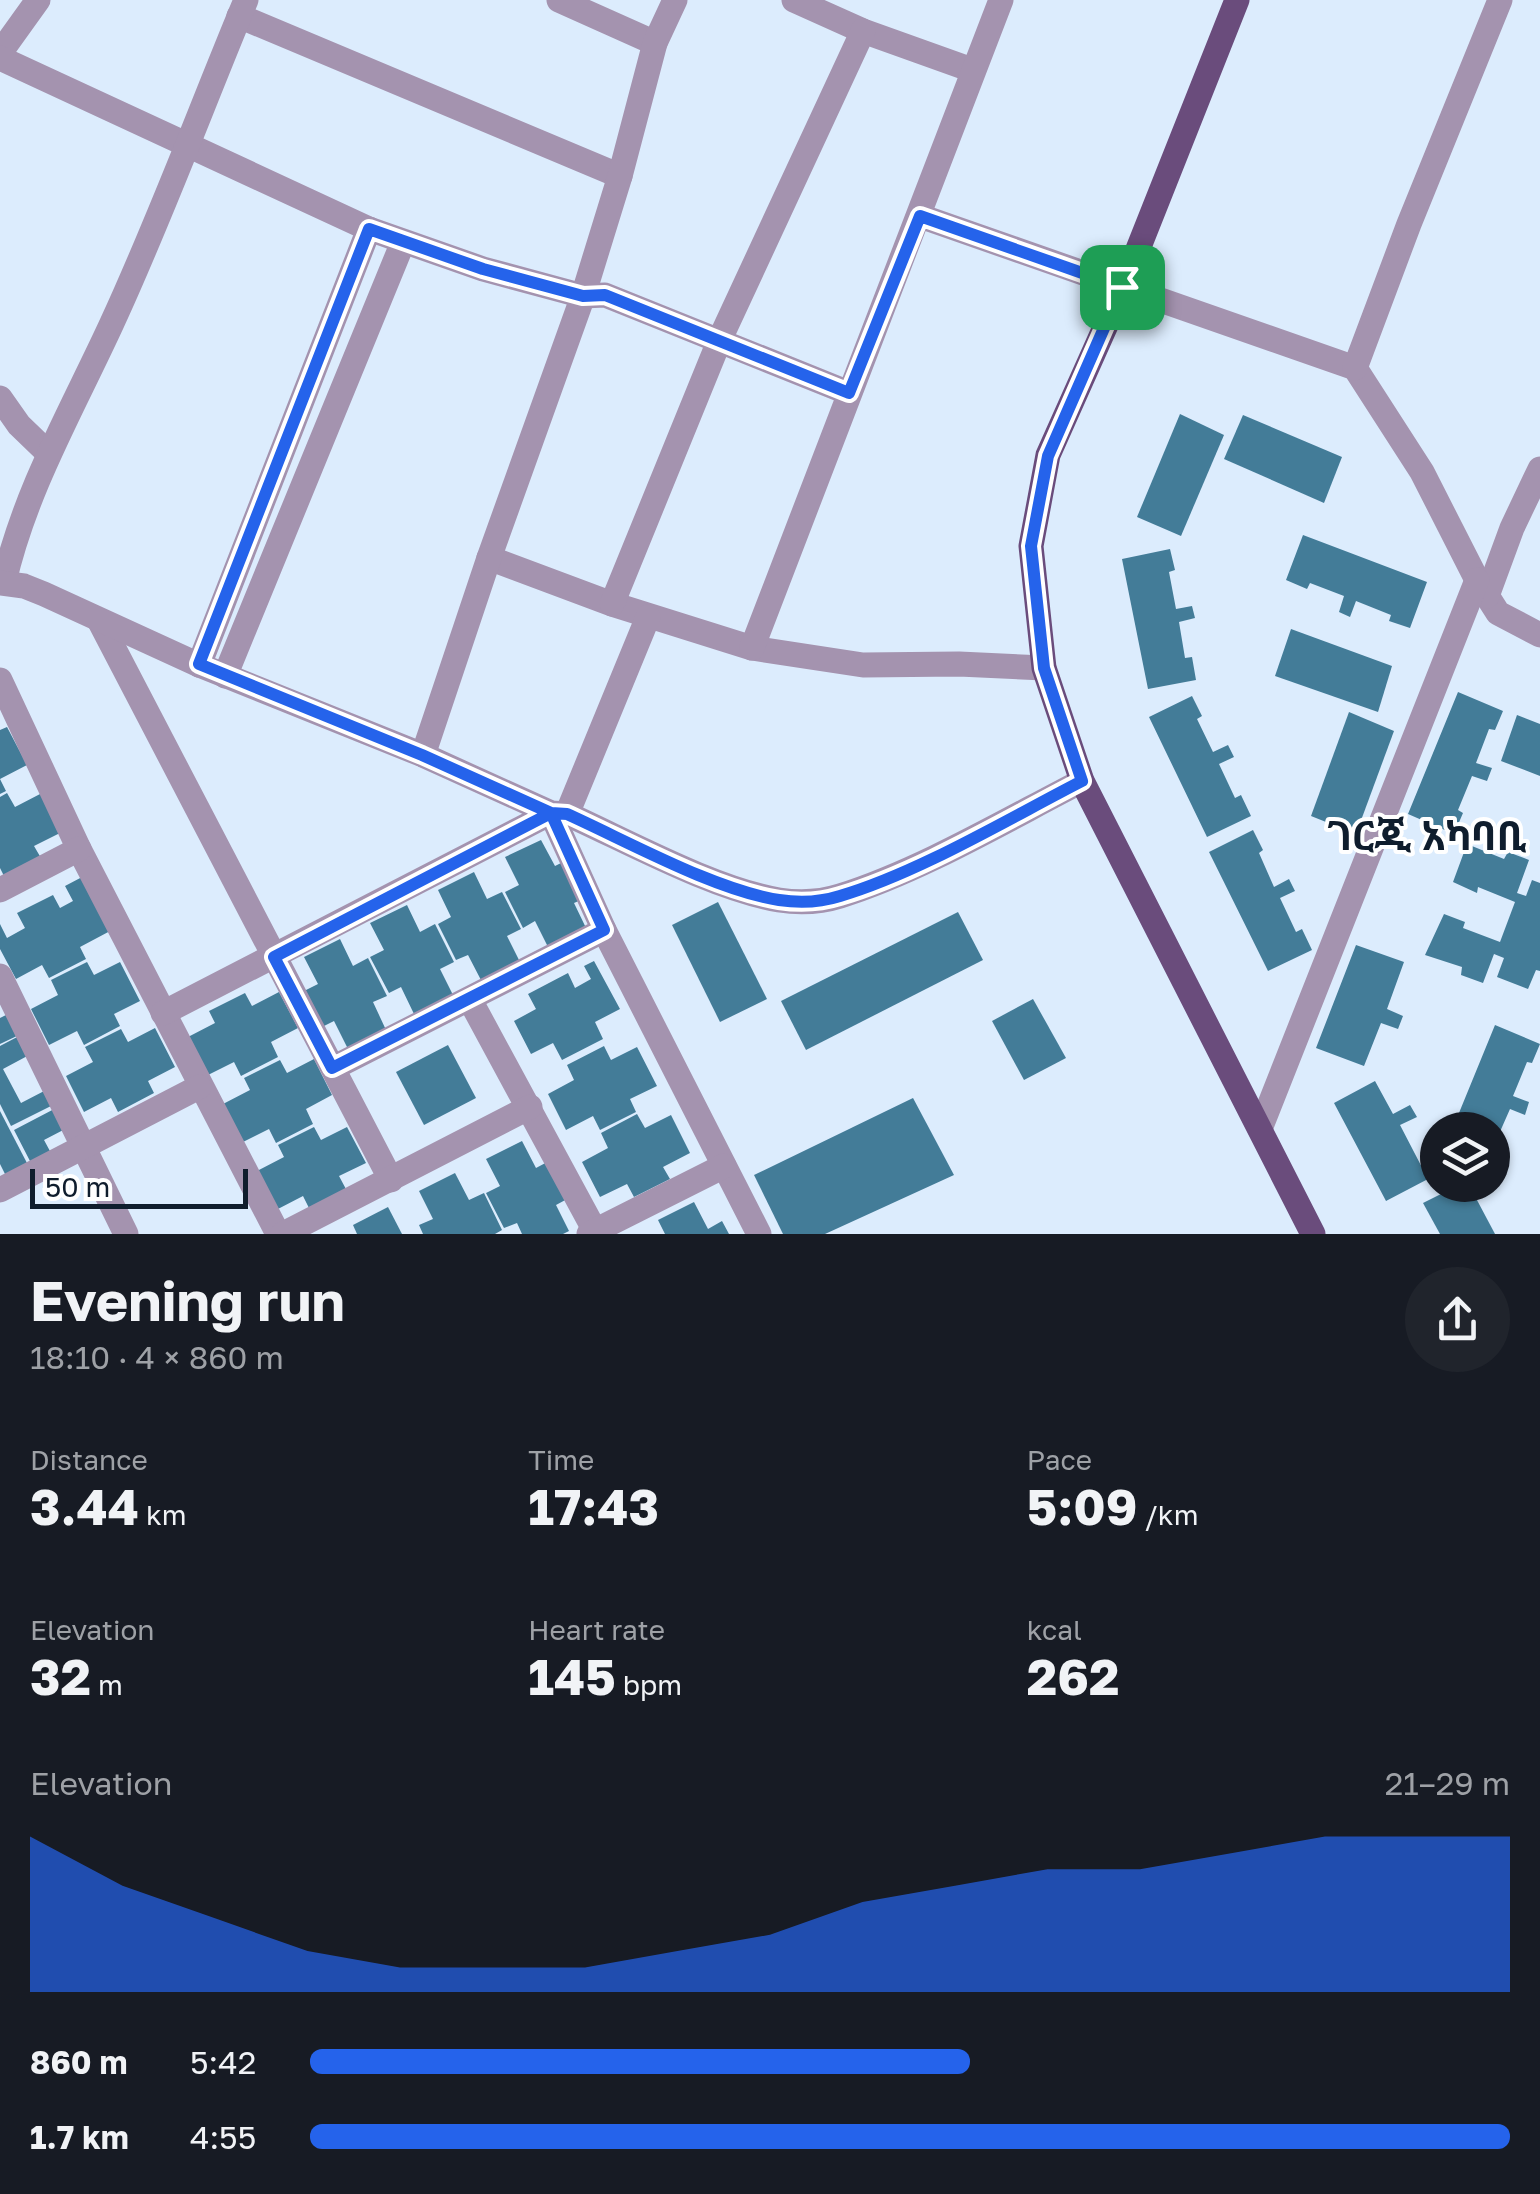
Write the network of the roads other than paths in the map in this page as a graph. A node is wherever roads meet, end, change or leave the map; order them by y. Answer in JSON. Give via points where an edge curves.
{"nodes":[{"id":1,"x":14,"y":0,"type":"edge"},
{"id":2,"x":38,"y":0,"type":"edge"},
{"id":3,"x":559,"y":0,"type":"edge"},
{"id":4,"x":675,"y":0,"type":"edge"},
{"id":5,"x":794,"y":0,"type":"edge"},
{"id":6,"x":1001,"y":0,"type":"edge"},
{"id":7,"x":1237,"y":0,"type":"edge"},
{"id":8,"x":1500,"y":0,"type":"edge"},
{"id":9,"x":243,"y":8,"type":"edge"},
{"id":10,"x":863,"y":31,"type":"junction"},
{"id":11,"x":655,"y":43,"type":"junction"},
{"id":12,"x":0,"y":53,"type":"edge"},
{"id":13,"x":972,"y":70,"type":"junction"},
{"id":14,"x":188,"y":143,"type":"junction"},
{"id":15,"x":620,"y":176,"type":"junction"},
{"id":16,"x":920,"y":216,"type":"junction"},
{"id":17,"x":369,"y":229,"type":"junction"},
{"id":18,"x":403,"y":242,"type":"junction"},
{"id":19,"x":1122,"y":287,"type":"junction"},
{"id":20,"x":583,"y":296,"type":"junction"},
{"id":21,"x":720,"y":338,"type":"junction"},
{"id":22,"x":1355,"y":368,"type":"junction"},
{"id":23,"x":849,"y":393,"type":"junction"},
{"id":24,"x":0,"y":398,"type":"edge"},
{"id":25,"x":48,"y":453,"type":"junction"},
{"id":26,"x":1540,"y":469,"type":"edge"},
{"id":27,"x":489,"y":558,"type":"junction"},
{"id":28,"x":2,"y":583,"type":"edge"},
{"id":29,"x":1482,"y":588,"type":"junction"},
{"id":30,"x":612,"y":604,"type":"junction"},
{"id":31,"x":648,"y":616,"type":"junction"},
{"id":32,"x":100,"y":622,"type":"junction"},
{"id":33,"x":1540,"y":635,"type":"edge"},
{"id":34,"x":752,"y":648,"type":"junction"},
{"id":35,"x":199,"y":664,"type":"junction"},
{"id":36,"x":1044,"y":668,"type":"junction"},
{"id":37,"x":225,"y":676,"type":"junction"},
{"id":38,"x":0,"y":680,"type":"edge"},
{"id":39,"x":422,"y":755,"type":"junction"},
{"id":40,"x":1082,"y":781,"type":"junction"},
{"id":41,"x":559,"y":814,"type":"junction"},
{"id":42,"x":78,"y":849,"type":"junction"},
{"id":43,"x":0,"y":890,"type":"edge"},
{"id":44,"x":604,"y":930,"type":"junction"},
{"id":45,"x":274,"y":957,"type":"junction"},
{"id":46,"x":0,"y":976,"type":"edge"},
{"id":47,"x":470,"y":1000,"type":"junction"},
{"id":48,"x":163,"y":1013,"type":"junction"},
{"id":49,"x":332,"y":1068,"type":"junction"},
{"id":50,"x":199,"y":1087,"type":"junction"},
{"id":51,"x":530,"y":1107,"type":"junction"},
{"id":52,"x":1260,"y":1129,"type":"junction"},
{"id":53,"x":86,"y":1146,"type":"junction"},
{"id":54,"x":724,"y":1166,"type":"junction"},
{"id":55,"x":390,"y":1180,"type":"junction"},
{"id":56,"x":0,"y":1190,"type":"edge"},
{"id":57,"x":592,"y":1233,"type":"edge"},
{"id":58,"x":126,"y":1234,"type":"edge"},
{"id":59,"x":280,"y":1234,"type":"edge"},
{"id":60,"x":759,"y":1234,"type":"edge"},
{"id":61,"x":1314,"y":1234,"type":"edge"}],
"edges":[{"from":1,"to":12,"type":"street"},
{"from":2,"to":12,"type":"street"},
{"from":3,"to":11,"type":"street"},
{"from":4,"to":11,"type":"street"},
{"from":5,"to":10,"type":"street"},
{"from":6,"to":13,"type":"street"},
{"from":7,"to":19,"type":"main road"},
{"from":8,"to":22,"type":"street"},
{"from":9,"to":14,"type":"street"},
{"from":9,"to":15,"type":"street"},
{"from":10,"to":13,"type":"street"},
{"from":10,"to":21,"type":"street"},
{"from":11,"to":15,"type":"street"},
{"from":12,"to":14,"type":"street"},
{"from":13,"to":16,"type":"street"},
{"from":14,"to":17,"type":"street"},
{"from":14,"to":25,"type":"street","via":[[119,308]]},
{"from":15,"to":20,"type":"street"},
{"from":16,"to":19,"type":"street"},
{"from":16,"to":23,"type":"street"},
{"from":17,"to":18,"type":"street"},
{"from":17,"to":35,"type":"street"},
{"from":18,"to":20,"type":"street"},
{"from":18,"to":37,"type":"street"},
{"from":19,"to":22,"type":"street"},
{"from":19,"to":36,"type":"main road","via":[[1048,456],[1039,497],[1031,546]]},
{"from":20,"to":21,"type":"street","via":[[605,295]]},
{"from":20,"to":27,"type":"street"},
{"from":21,"to":23,"type":"street"},
{"from":21,"to":30,"type":"street"},
{"from":22,"to":29,"type":"street","via":[[1422,472]]},
{"from":23,"to":34,"type":"street"},
{"from":24,"to":25,"type":"street"},
{"from":25,"to":28,"type":"street"},
{"from":26,"to":29,"type":"street"},
{"from":27,"to":30,"type":"street"},
{"from":27,"to":39,"type":"street"},
{"from":28,"to":32,"type":"street","via":[[44,594]]},
{"from":29,"to":33,"type":"street","via":[[1498,612]]},
{"from":29,"to":52,"type":"street"},
{"from":30,"to":31,"type":"street"},
{"from":31,"to":34,"type":"street"},
{"from":31,"to":41,"type":"street"},
{"from":32,"to":35,"type":"street"},
{"from":32,"to":45,"type":"street"},
{"from":34,"to":36,"type":"street","via":[[863,665]]},
{"from":35,"to":37,"type":"street"},
{"from":36,"to":40,"type":"main road"},
{"from":37,"to":39,"type":"street"},
{"from":38,"to":42,"type":"street"},
{"from":39,"to":41,"type":"street"},
{"from":40,"to":41,"type":"street","via":[[917,864],[814,902],[731,887]]},
{"from":40,"to":52,"type":"main road"},
{"from":41,"to":44,"type":"street"},
{"from":41,"to":45,"type":"street"},
{"from":42,"to":43,"type":"street"},
{"from":42,"to":48,"type":"street"},
{"from":44,"to":47,"type":"street"},
{"from":44,"to":54,"type":"street"},
{"from":45,"to":48,"type":"street"},
{"from":45,"to":49,"type":"street"},
{"from":46,"to":53,"type":"street"},
{"from":47,"to":49,"type":"street"},
{"from":47,"to":51,"type":"street"},
{"from":48,"to":50,"type":"street"},
{"from":49,"to":55,"type":"street"},
{"from":50,"to":53,"type":"street"},
{"from":50,"to":59,"type":"street"},
{"from":51,"to":55,"type":"street"},
{"from":51,"to":57,"type":"street"},
{"from":52,"to":61,"type":"main road"},
{"from":53,"to":56,"type":"street"},
{"from":53,"to":58,"type":"street"},
{"from":54,"to":57,"type":"street"},
{"from":54,"to":60,"type":"street"},
{"from":55,"to":59,"type":"street"}]}
